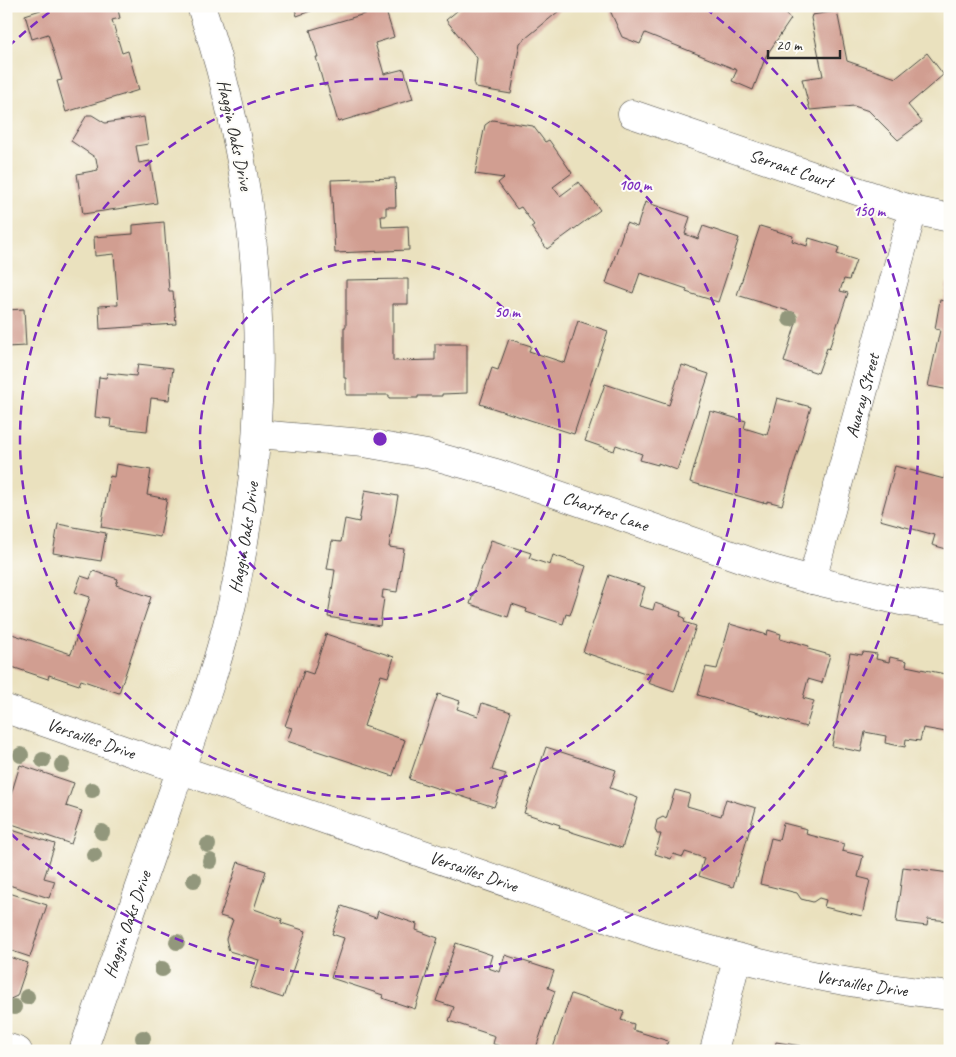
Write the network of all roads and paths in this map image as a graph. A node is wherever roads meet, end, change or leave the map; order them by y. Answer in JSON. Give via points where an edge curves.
{"nodes":[{"id":1,"x":201,"y":6,"type":"edge"},
{"id":2,"x":632,"y":114,"type":"dead end"},
{"id":3,"x":913,"y":210,"type":"junction"},
{"id":4,"x":950,"y":218,"type":"edge"},
{"id":5,"x":257,"y":434,"type":"junction"},
{"id":6,"x":812,"y":580,"type":"junction"},
{"id":7,"x":950,"y":609,"type":"edge"},
{"id":8,"x":6,"y":709,"type":"edge"},
{"id":9,"x":180,"y":770,"type":"junction"},
{"id":10,"x":737,"y":958,"type":"junction"},
{"id":11,"x":950,"y":996,"type":"edge"},
{"id":12,"x":6,"y":1047,"type":"edge"},
{"id":13,"x":18,"y":1051,"type":"edge"},
{"id":14,"x":83,"y":1051,"type":"edge"},
{"id":15,"x":714,"y":1051,"type":"edge"}],
"edges":[{"from":1,"to":5,"type":"street","name":"Haggin Oaks Drive","via":[[235,124],[248,200],[260,352]]},
{"from":2,"to":3,"type":"street","name":"Serrant Court"},
{"from":3,"to":4,"type":"street","name":"Serrant Court"},
{"from":3,"to":6,"type":"street","name":"Auaray Street"},
{"from":5,"to":6,"type":"street","name":"Chartres Lane","via":[[364,443],[427,454]]},
{"from":5,"to":9,"type":"street","name":"Haggin Oaks Drive","via":[[246,529],[232,605],[212,678]]},
{"from":6,"to":7,"type":"street","name":"Chartres Lane"},
{"from":8,"to":9,"type":"street","name":"Versailles Drive"},
{"from":9,"to":10,"type":"street","name":"Versailles Drive","via":[[657,935]]},
{"from":9,"to":14,"type":"street","name":"Haggin Oaks Drive"},
{"from":10,"to":11,"type":"street","name":"Versailles Drive","via":[[827,978]]},
{"from":10,"to":15,"type":"street"},
{"from":12,"to":13,"type":"street"}]}
